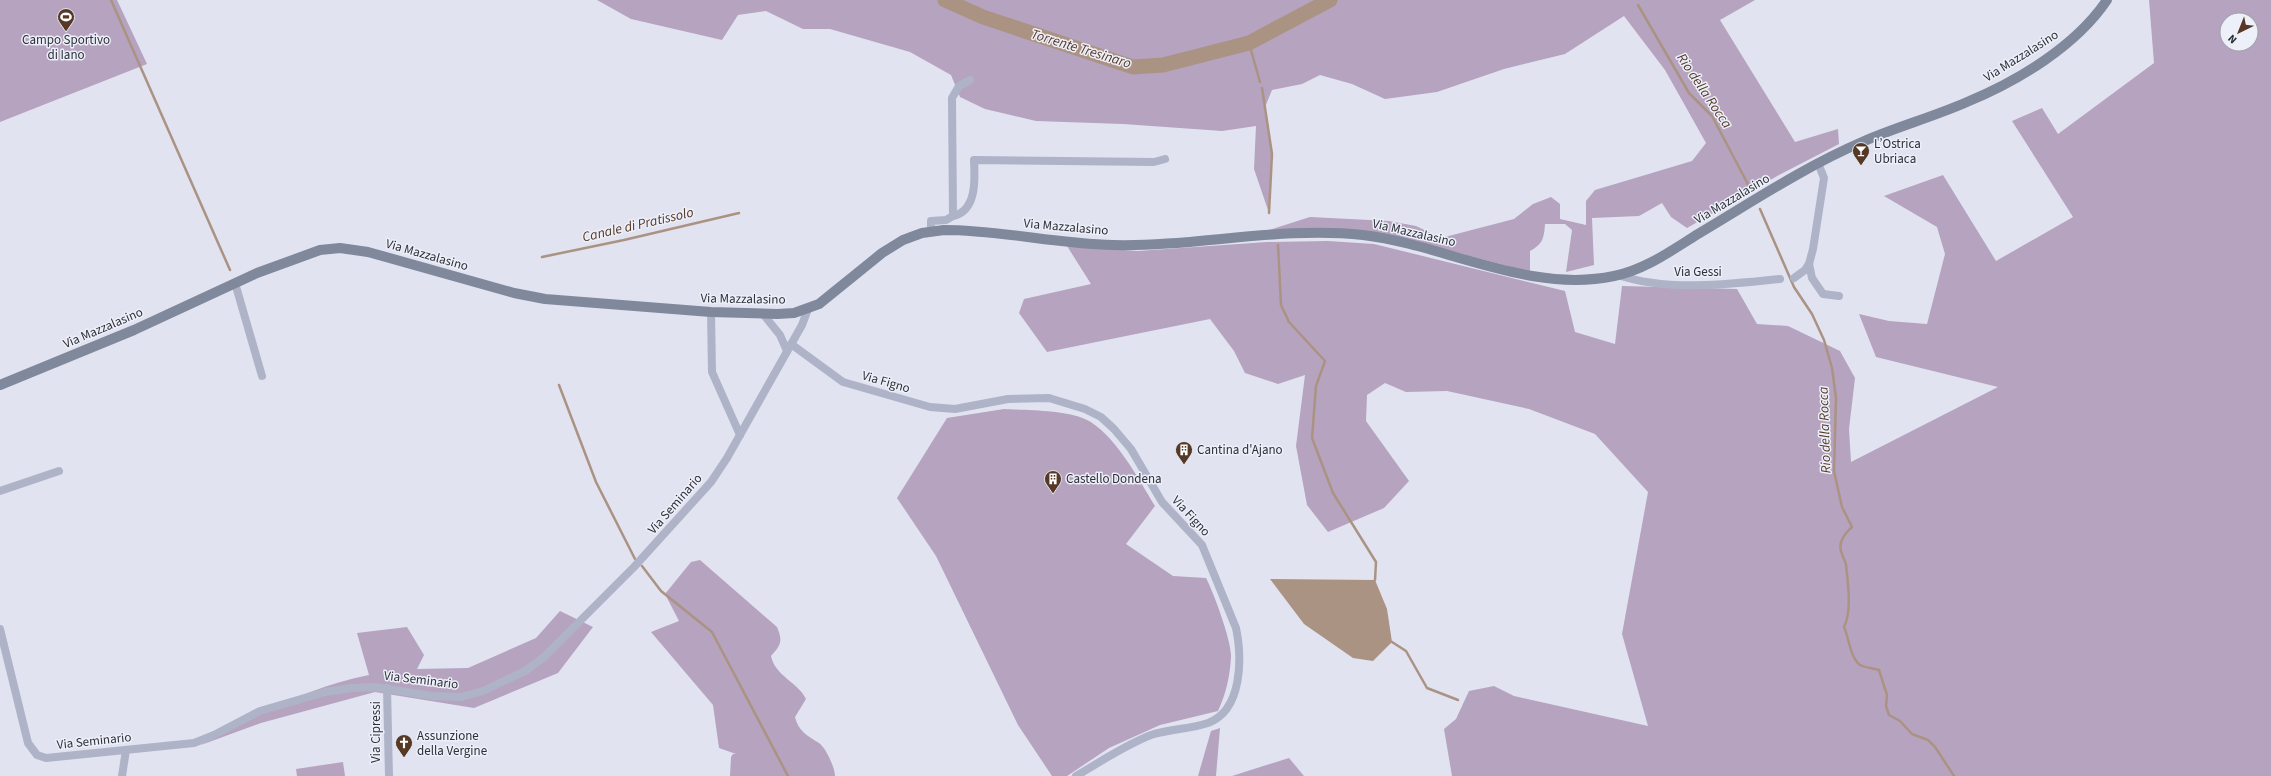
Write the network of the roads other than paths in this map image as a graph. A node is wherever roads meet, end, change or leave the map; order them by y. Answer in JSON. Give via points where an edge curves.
{"nodes":[{"id":1,"x":2107,"y":0,"type":"edge"},
{"id":2,"x":970,"y":80,"type":"dead end"},
{"id":3,"x":1165,"y":159,"type":"dead end"},
{"id":4,"x":1818,"y":163,"type":"junction"},
{"id":5,"x":953,"y":216,"type":"junction"},
{"id":6,"x":931,"y":231,"type":"junction"},
{"id":7,"x":1809,"y":264,"type":"junction"},
{"id":8,"x":1618,"y":276,"type":"junction"},
{"id":9,"x":1794,"y":278,"type":"dead end"},
{"id":10,"x":1780,"y":279,"type":"dead end"},
{"id":11,"x":235,"y":283,"type":"junction"},
{"id":12,"x":1839,"y":296,"type":"dead end"},
{"id":13,"x":808,"y":309,"type":"junction"},
{"id":14,"x":711,"y":312,"type":"junction"},
{"id":15,"x":763,"y":314,"type":"junction"},
{"id":16,"x":789,"y":348,"type":"junction"},
{"id":17,"x":262,"y":376,"type":"dead end"},
{"id":18,"x":0,"y":385,"type":"edge"},
{"id":19,"x":740,"y":435,"type":"junction"},
{"id":20,"x":59,"y":471,"type":"dead end"},
{"id":21,"x":0,"y":491,"type":"edge"},
{"id":22,"x":0,"y":629,"type":"edge"},
{"id":23,"x":388,"y":688,"type":"junction"},
{"id":24,"x":126,"y":750,"type":"junction"},
{"id":25,"x":122,"y":776,"type":"edge"},
{"id":26,"x":389,"y":776,"type":"edge"},
{"id":27,"x":1076,"y":776,"type":"edge"}],
"edges":[{"from":1,"to":4,"type":"main road","name":"Via Mazzalasino","via":[[2089,24],[2074,38],[1999,87],[1969,102],[1860,142]]},
{"from":2,"to":5,"type":"street","via":[[959,86],[952,98]]},
{"from":3,"to":5,"type":"street","via":[[1154,162],[974,160],[973,192],[968,206],[962,214]]},
{"from":4,"to":7,"type":"street","via":[[1824,178]]},
{"from":4,"to":8,"type":"main road","name":"Via Mazzalasino","via":[[1657,259]]},
{"from":5,"to":6,"type":"street","via":[[946,220],[931,221]]},
{"from":6,"to":8,"type":"main road","name":"Via Mazzalasino","via":[[956,230],[1113,245],[1296,234],[1343,234],[1389,239],[1531,276],[1569,280]]},
{"from":6,"to":13,"type":"main road","name":"Via Mazzalasino","via":[[912,236],[892,246],[826,299]]},
{"from":7,"to":9,"type":"street"},
{"from":7,"to":12,"type":"street","via":[[1812,278],[1823,294]]},
{"from":8,"to":10,"type":"street","name":"Via Gessi","via":[[1638,282],[1667,284],[1730,284]]},
{"from":11,"to":14,"type":"main road","name":"Via Mazzalasino","via":[[300,256],[320,250],[346,249],[368,252],[534,298]]},
{"from":11,"to":17,"type":"street"},
{"from":11,"to":18,"type":"main road","name":"Via Mazzalasino","via":[[134,330]]},
{"from":13,"to":15,"type":"main road","name":"Via Mazzalasino","via":[[794,313]]},
{"from":13,"to":16,"type":"street","name":"Via Seminario"},
{"from":14,"to":15,"type":"main road","name":"Via Mazzalasino"},
{"from":14,"to":19,"type":"street","via":[[712,372]]},
{"from":15,"to":16,"type":"street"},
{"from":16,"to":19,"type":"street","name":"Via Seminario"},
{"from":16,"to":27,"type":"street","name":"Via Figno","via":[[843,382],[930,407],[955,410],[1031,397],[1049,398],[1085,408],[1101,417],[1114,429],[1131,449],[1162,502],[1202,545],[1236,628],[1239,642],[1237,679],[1232,700],[1224,712],[1209,723],[1150,736]]},
{"from":19,"to":23,"type":"street","name":"Via Seminario","via":[[720,469],[692,504],[634,567],[544,657],[506,682],[462,698],[432,696]]},
{"from":20,"to":21,"type":"street"},
{"from":22,"to":24,"type":"street","name":"Via Seminario","via":[[28,743],[37,755],[46,758]]},
{"from":23,"to":24,"type":"street","name":"Via Seminario","via":[[358,687],[325,692],[260,711],[194,743]]},
{"from":23,"to":26,"type":"street","name":"Via Cipressi"},
{"from":24,"to":25,"type":"street"}]}
